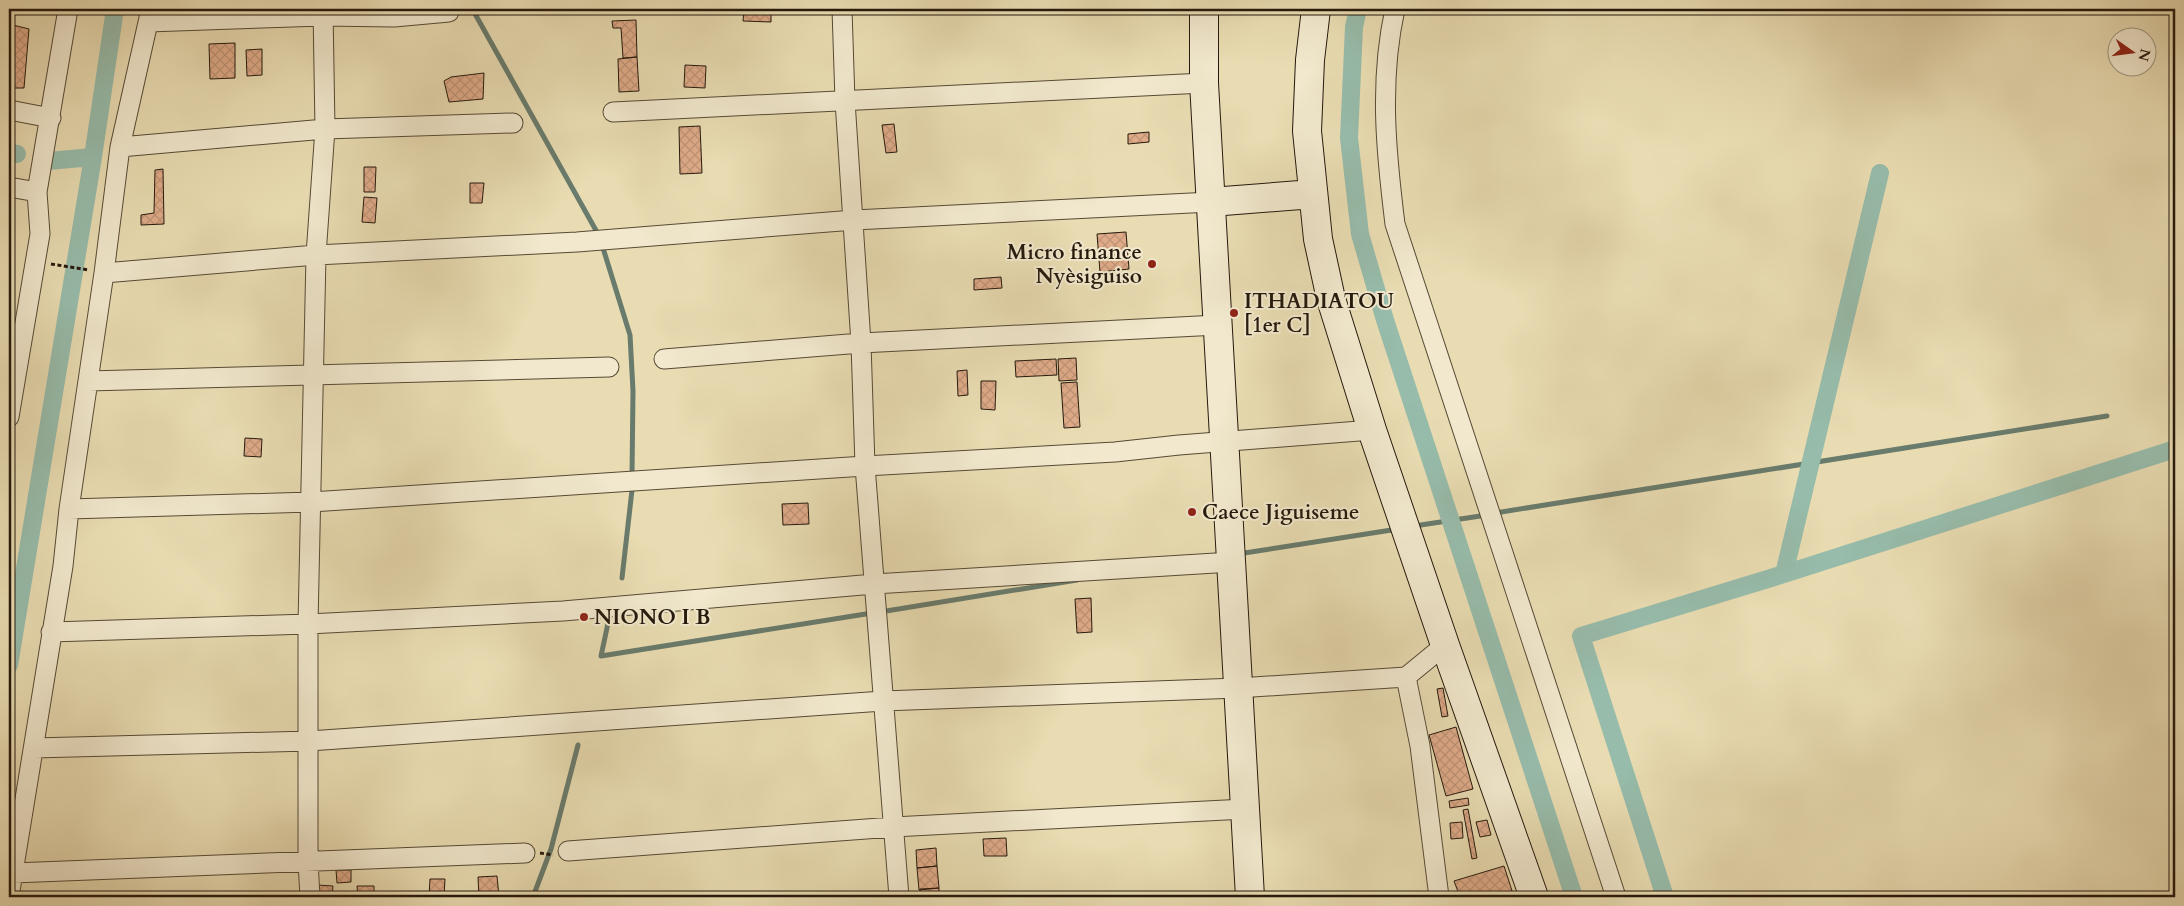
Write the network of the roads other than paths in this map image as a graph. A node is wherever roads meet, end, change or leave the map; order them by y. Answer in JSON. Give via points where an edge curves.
{"nodes":[{"id":1,"x":68,"y":9,"type":"edge"},
{"id":2,"x":842,"y":9,"type":"edge"},
{"id":3,"x":1204,"y":9,"type":"edge"},
{"id":4,"x":1316,"y":9,"type":"edge"},
{"id":5,"x":1395,"y":9,"type":"edge"},
{"id":6,"x":323,"y":12,"type":"edge"},
{"id":7,"x":449,"y":12,"type":"dead end"},
{"id":8,"x":149,"y":15,"type":"edge"},
{"id":9,"x":1204,"y":84,"type":"junction"},
{"id":10,"x":845,"y":101,"type":"junction"},
{"id":11,"x":9,"y":110,"type":"edge"},
{"id":12,"x":613,"y":112,"type":"dead end"},
{"id":13,"x":50,"y":118,"type":"junction"},
{"id":14,"x":513,"y":123,"type":"dead end"},
{"id":15,"x":325,"y":129,"type":"junction"},
{"id":16,"x":120,"y":147,"type":"junction"},
{"id":17,"x":9,"y":187,"type":"edge"},
{"id":18,"x":37,"y":192,"type":"junction"},
{"id":19,"x":1313,"y":194,"type":"junction"},
{"id":20,"x":1211,"y":202,"type":"junction"},
{"id":21,"x":854,"y":220,"type":"junction"},
{"id":22,"x":316,"y":255,"type":"junction"},
{"id":23,"x":96,"y":271,"type":"junction"},
{"id":24,"x":17,"y":318,"type":"edge"},
{"id":25,"x":1218,"y":325,"type":"junction"},
{"id":26,"x":861,"y":343,"type":"junction"},
{"id":27,"x":664,"y":359,"type":"dead end"},
{"id":28,"x":609,"y":367,"type":"dead end"},
{"id":29,"x":314,"y":376,"type":"junction"},
{"id":30,"x":88,"y":381,"type":"junction"},
{"id":31,"x":9,"y":417,"type":"edge"},
{"id":32,"x":1372,"y":430,"type":"junction"},
{"id":33,"x":1226,"y":442,"type":"junction"},
{"id":34,"x":865,"y":466,"type":"junction"},
{"id":35,"x":311,"y":502,"type":"junction"},
{"id":36,"x":69,"y":509,"type":"junction"},
{"id":37,"x":1232,"y":562,"type":"junction"},
{"id":38,"x":874,"y":584,"type":"junction"},
{"id":39,"x":308,"y":624,"type":"junction"},
{"id":40,"x":51,"y":632,"type":"junction"},
{"id":41,"x":1445,"y":645,"type":"junction"},
{"id":42,"x":1406,"y":677,"type":"junction"},
{"id":43,"x":1238,"y":688,"type":"junction"},
{"id":44,"x":883,"y":701,"type":"junction"},
{"id":45,"x":309,"y":740,"type":"junction"},
{"id":46,"x":34,"y":748,"type":"junction"},
{"id":47,"x":1245,"y":810,"type":"junction"},
{"id":48,"x":893,"y":827,"type":"junction"},
{"id":49,"x":534,"y":853,"type":"road end"},
{"id":50,"x":561,"y":853,"type":"road end"},
{"id":51,"x":308,"y":861,"type":"junction"},
{"id":52,"x":13,"y":873,"type":"junction"},
{"id":53,"x":9,"y":897,"type":"edge"},
{"id":54,"x":310,"y":897,"type":"edge"},
{"id":55,"x":899,"y":897,"type":"edge"},
{"id":56,"x":1250,"y":897,"type":"edge"},
{"id":57,"x":1439,"y":897,"type":"edge"},
{"id":58,"x":1534,"y":897,"type":"edge"},
{"id":59,"x":1616,"y":897,"type":"edge"}],
"edges":[{"from":1,"to":13,"type":"street"},
{"from":2,"to":10,"type":"street"},
{"from":3,"to":9,"type":"street"},
{"from":4,"to":19,"type":"street","via":[[1310,60],[1308,131]]},
{"from":5,"to":59,"type":"street","via":[[1389,33],[1384,98],[1387,163],[1395,224]]},
{"from":6,"to":7,"type":"street","via":[[394,17]]},
{"from":6,"to":8,"type":"street"},
{"from":6,"to":15,"type":"street"},
{"from":8,"to":16,"type":"street"},
{"from":9,"to":10,"type":"street"},
{"from":9,"to":20,"type":"street"},
{"from":10,"to":12,"type":"street"},
{"from":10,"to":21,"type":"street"},
{"from":11,"to":13,"type":"street"},
{"from":13,"to":18,"type":"street"},
{"from":14,"to":15,"type":"street"},
{"from":15,"to":16,"type":"street"},
{"from":15,"to":22,"type":"street"},
{"from":16,"to":23,"type":"street"},
{"from":17,"to":18,"type":"street"},
{"from":18,"to":24,"type":"street","via":[[40,234]]},
{"from":19,"to":20,"type":"street"},
{"from":19,"to":32,"type":"street","via":[[1318,239],[1331,300]]},
{"from":20,"to":21,"type":"street"},
{"from":20,"to":25,"type":"street"},
{"from":21,"to":22,"type":"street","via":[[578,242]]},
{"from":21,"to":26,"type":"street"},
{"from":22,"to":23,"type":"street"},
{"from":22,"to":29,"type":"street"},
{"from":23,"to":30,"type":"street"},
{"from":24,"to":31,"type":"street"},
{"from":25,"to":26,"type":"street"},
{"from":25,"to":33,"type":"street"},
{"from":26,"to":27,"type":"street"},
{"from":26,"to":34,"type":"street"},
{"from":28,"to":29,"type":"street"},
{"from":29,"to":30,"type":"street"},
{"from":29,"to":35,"type":"street"},
{"from":30,"to":36,"type":"street"},
{"from":32,"to":33,"type":"street"},
{"from":32,"to":41,"type":"street"},
{"from":33,"to":34,"type":"street","via":[[1106,453]]},
{"from":33,"to":37,"type":"street"},
{"from":34,"to":35,"type":"street"},
{"from":34,"to":38,"type":"street"},
{"from":35,"to":36,"type":"street"},
{"from":35,"to":39,"type":"street"},
{"from":36,"to":40,"type":"street"},
{"from":37,"to":38,"type":"street"},
{"from":37,"to":43,"type":"street"},
{"from":38,"to":39,"type":"street","via":[[563,611]]},
{"from":38,"to":44,"type":"street"},
{"from":39,"to":40,"type":"street"},
{"from":39,"to":45,"type":"street"},
{"from":40,"to":46,"type":"street"},
{"from":41,"to":42,"type":"street"},
{"from":41,"to":58,"type":"street"},
{"from":42,"to":43,"type":"street"},
{"from":42,"to":57,"type":"street","via":[[1420,746]]},
{"from":43,"to":44,"type":"street"},
{"from":43,"to":47,"type":"street"},
{"from":44,"to":45,"type":"street"},
{"from":44,"to":48,"type":"street"},
{"from":45,"to":46,"type":"street"},
{"from":45,"to":51,"type":"street"},
{"from":46,"to":52,"type":"street"},
{"from":47,"to":48,"type":"street"},
{"from":47,"to":56,"type":"street"},
{"from":48,"to":50,"type":"street"},
{"from":48,"to":55,"type":"street"},
{"from":49,"to":51,"type":"street"},
{"from":51,"to":52,"type":"street"},
{"from":51,"to":54,"type":"street"},
{"from":52,"to":53,"type":"street"}]}
